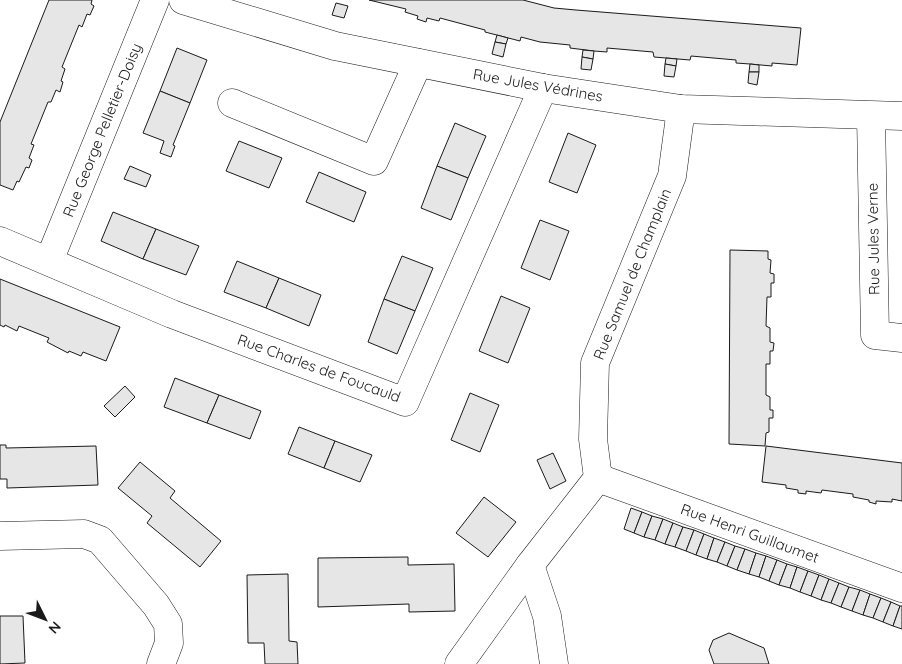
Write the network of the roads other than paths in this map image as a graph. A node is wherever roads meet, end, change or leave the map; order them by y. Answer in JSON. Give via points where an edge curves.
{"nodes":[{"id":1,"x":155,"y":0,"type":"edge"},
{"id":2,"x":183,"y":0,"type":"edge"},
{"id":3,"x":418,"y":63,"type":"junction"},
{"id":4,"x":543,"y":88,"type":"junction"},
{"id":5,"x":232,"y":103,"type":"dead end"},
{"id":6,"x":681,"y":109,"type":"junction"},
{"id":7,"x":871,"y":116,"type":"junction"},
{"id":8,"x":902,"y":116,"type":"edge"},
{"id":9,"x":0,"y":241,"type":"edge"},
{"id":10,"x":48,"y":261,"type":"junction"},
{"id":11,"x":902,"y":338,"type":"edge"},
{"id":12,"x":598,"y":478,"type":"junction"},
{"id":13,"x":0,"y":536,"type":"edge"},
{"id":14,"x":530,"y":565,"type":"junction"},
{"id":15,"x":902,"y":588,"type":"edge"},
{"id":16,"x":160,"y":664,"type":"edge"},
{"id":17,"x":459,"y":664,"type":"edge"},
{"id":18,"x":554,"y":664,"type":"edge"}],
"edges":[{"from":1,"to":10,"type":"street","name":"Rue George Pelletier-Doisy"},
{"from":2,"to":3,"type":"street","name":"Rue Jules Védrines","via":[[335,46]]},
{"from":3,"to":4,"type":"street","name":"Rue Jules Védrines"},
{"from":3,"to":5,"type":"street","via":[[374,161]]},
{"from":4,"to":6,"type":"street","name":"Rue Jules Védrines"},
{"from":4,"to":10,"type":"street","name":"Rue Charles de Foucauld","via":[[405,402],[172,314]]},
{"from":6,"to":7,"type":"street","name":"Rue Jules Védrines"},
{"from":6,"to":12,"type":"street","name":"Rue Samuel de Champlain","via":[[672,176],[595,363],[594,439]]},
{"from":7,"to":8,"type":"street","name":"Rue Jules Védrines"},
{"from":7,"to":11,"type":"street","name":"Rue Jules Verne","via":[[875,335]]},
{"from":9,"to":10,"type":"street","name":"Rue Charles de Foucauld"},
{"from":12,"to":14,"type":"street"},
{"from":12,"to":15,"type":"street","name":"Rue Henri Guillaumet"},
{"from":13,"to":16,"type":"street","via":[[84,534],[100,540],[156,605],[168,624],[169,643]]},
{"from":14,"to":17,"type":"street"},
{"from":14,"to":18,"type":"street","via":[[547,616]]}]}
